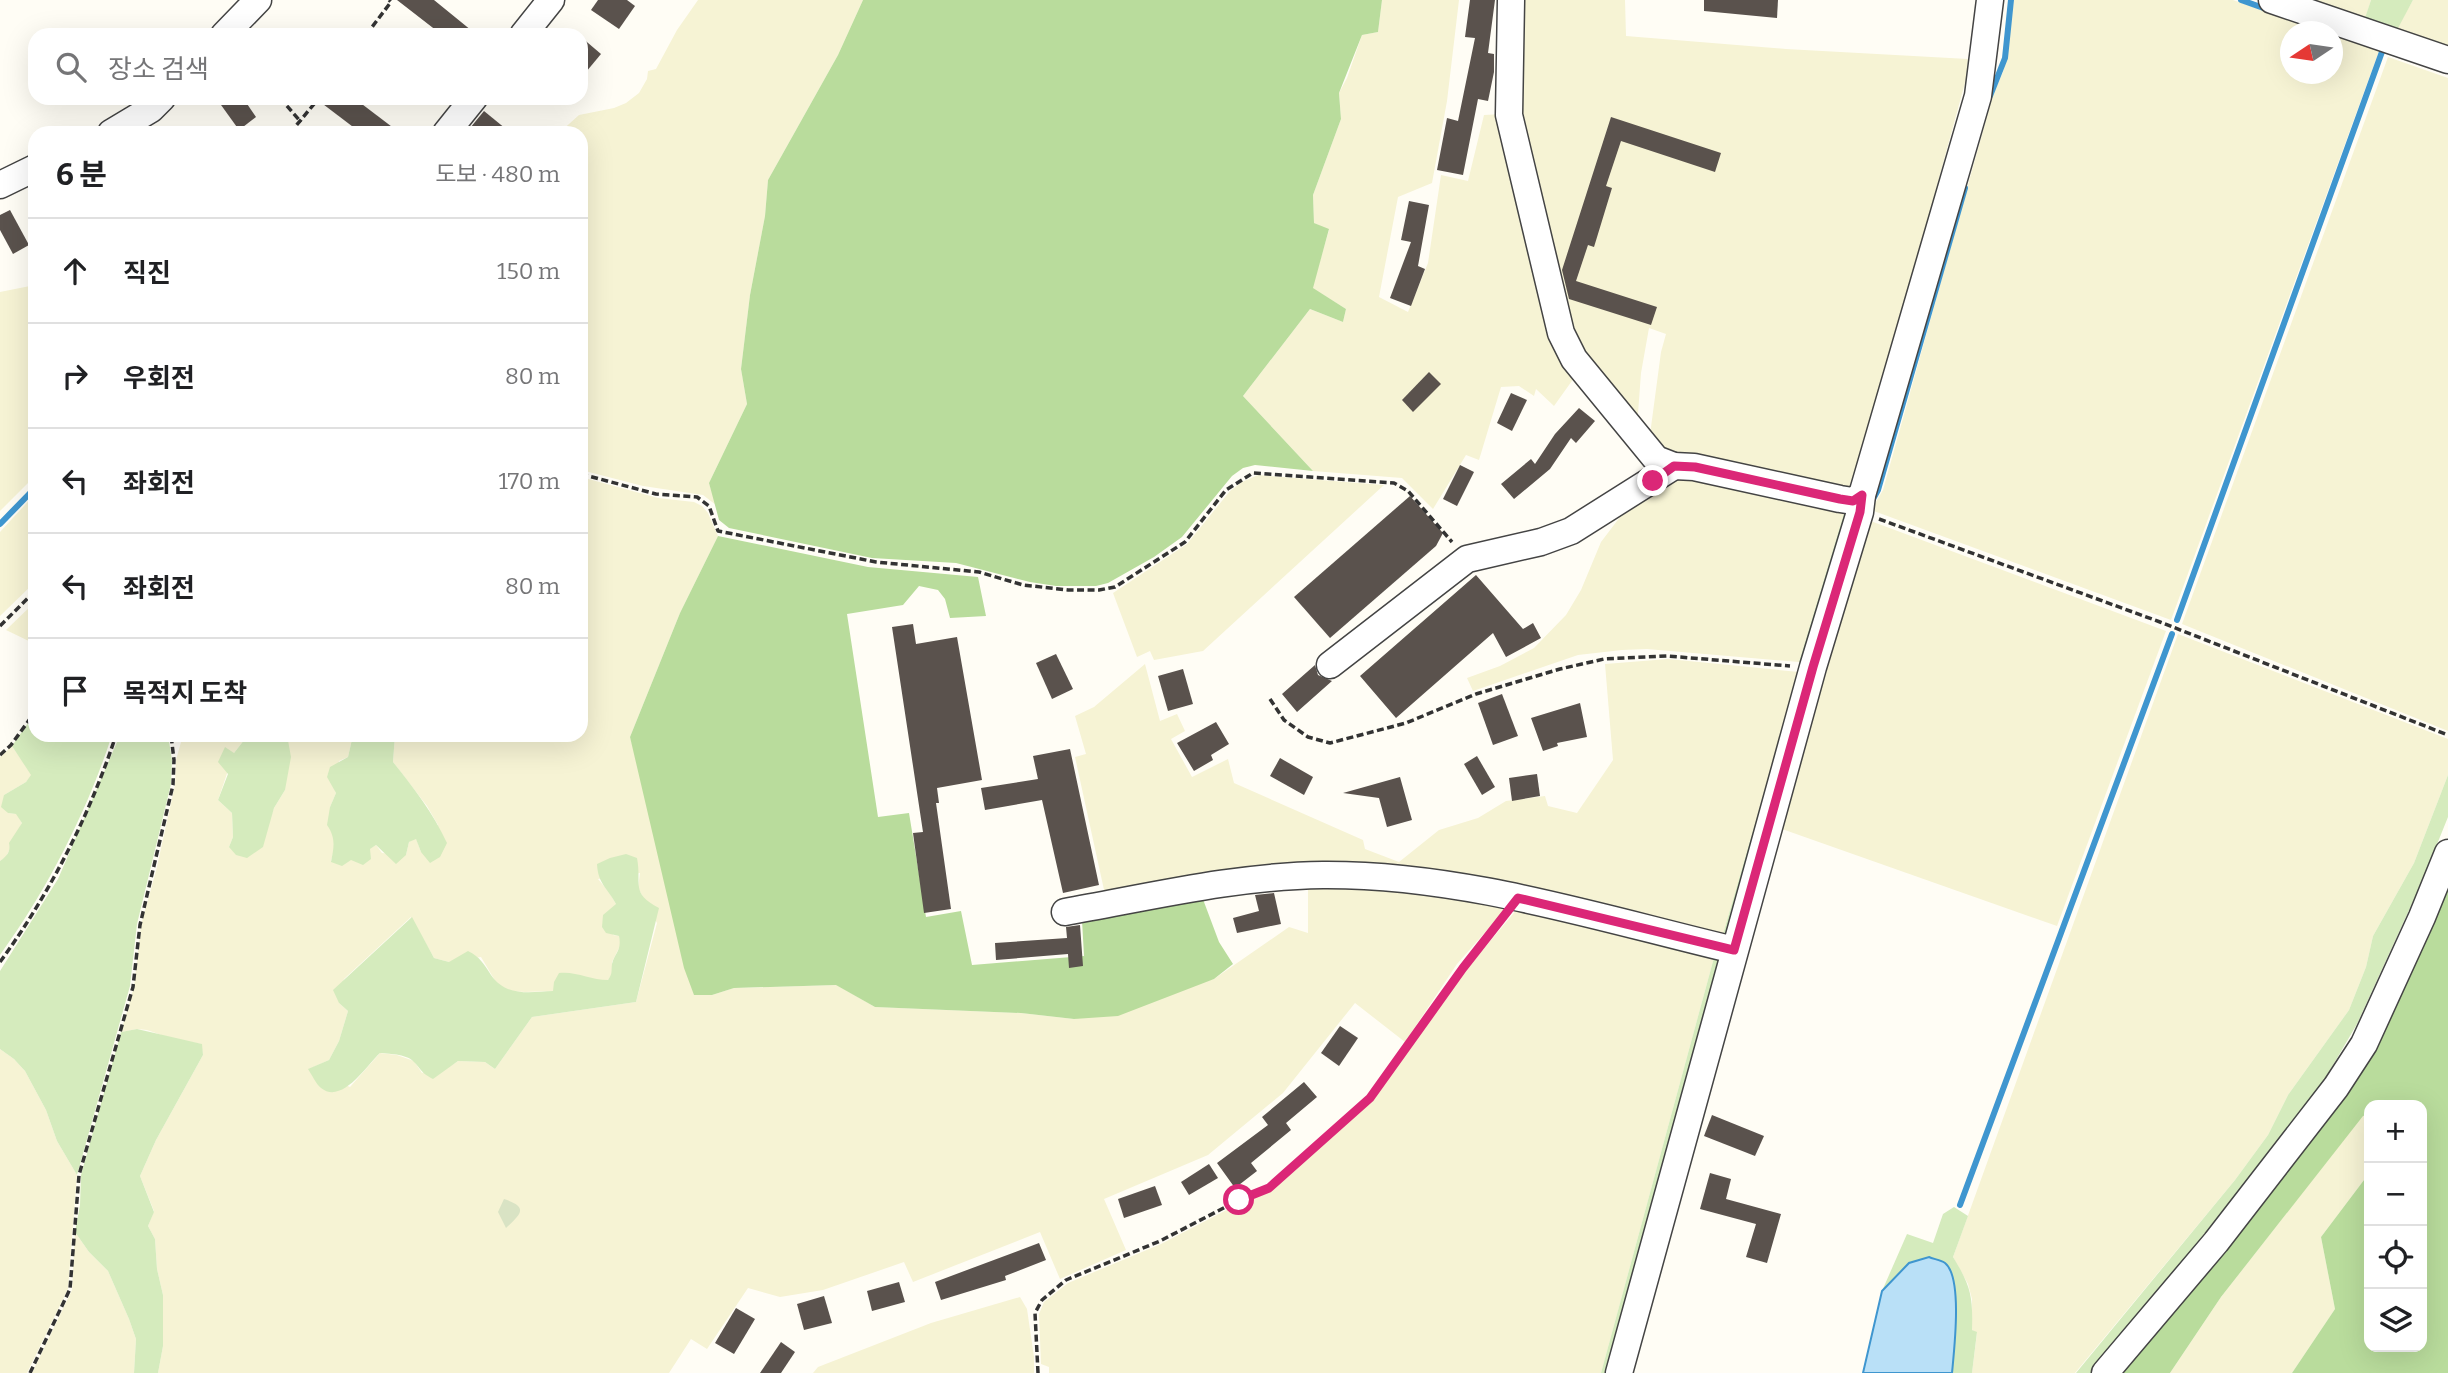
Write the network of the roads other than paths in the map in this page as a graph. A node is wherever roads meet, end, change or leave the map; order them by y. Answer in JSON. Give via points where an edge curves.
{"nodes":[{"id":1,"x":258,"y":0,"type":"edge"},
{"id":2,"x":551,"y":0,"type":"edge"},
{"id":3,"x":1511,"y":0,"type":"edge"},
{"id":4,"x":1990,"y":0,"type":"edge"},
{"id":5,"x":2272,"y":0,"type":"edge"},
{"id":6,"x":231,"y":28,"type":"edge"},
{"id":7,"x":529,"y":28,"type":"edge"},
{"id":8,"x":2448,"y":60,"type":"edge"},
{"id":9,"x":155,"y":105,"type":"edge"},
{"id":10,"x":468,"y":105,"type":"edge"},
{"id":11,"x":123,"y":126,"type":"edge"},
{"id":12,"x":452,"y":126,"type":"edge"},
{"id":13,"x":28,"y":171,"type":"edge"},
{"id":14,"x":0,"y":185,"type":"edge"},
{"id":15,"x":1674,"y":466,"type":"junction"},
{"id":16,"x":1861,"y":503,"type":"junction"},
{"id":17,"x":1330,"y":665,"type":"dead end"},
{"id":18,"x":2448,"y":853,"type":"edge"},
{"id":19,"x":1065,"y":912,"type":"dead end"},
{"id":20,"x":1734,"y":950,"type":"junction"},
{"id":21,"x":1619,"y":1373,"type":"edge"},
{"id":22,"x":2105,"y":1373,"type":"edge"}],
"edges":[{"from":1,"to":6,"type":"street"},
{"from":2,"to":7,"type":"street"},
{"from":3,"to":15,"type":"street","via":[[1510,115],[1561,333],[1574,359],[1623,422],[1656,459]]},
{"from":4,"to":16,"type":"street","via":[[1978,96]]},
{"from":5,"to":8,"type":"street"},
{"from":9,"to":11,"type":"street"},
{"from":10,"to":12,"type":"street"},
{"from":13,"to":14,"type":"street"},
{"from":15,"to":16,"type":"street"},
{"from":15,"to":17,"type":"street","via":[[1571,531],[1467,559]]},
{"from":16,"to":20,"type":"street"},
{"from":18,"to":22,"type":"street","via":[[2364,1044],[2336,1087],[2216,1242]]},
{"from":19,"to":20,"type":"street","via":[[1253,879],[1387,877],[1448,883]]},
{"from":20,"to":21,"type":"street"}]}
